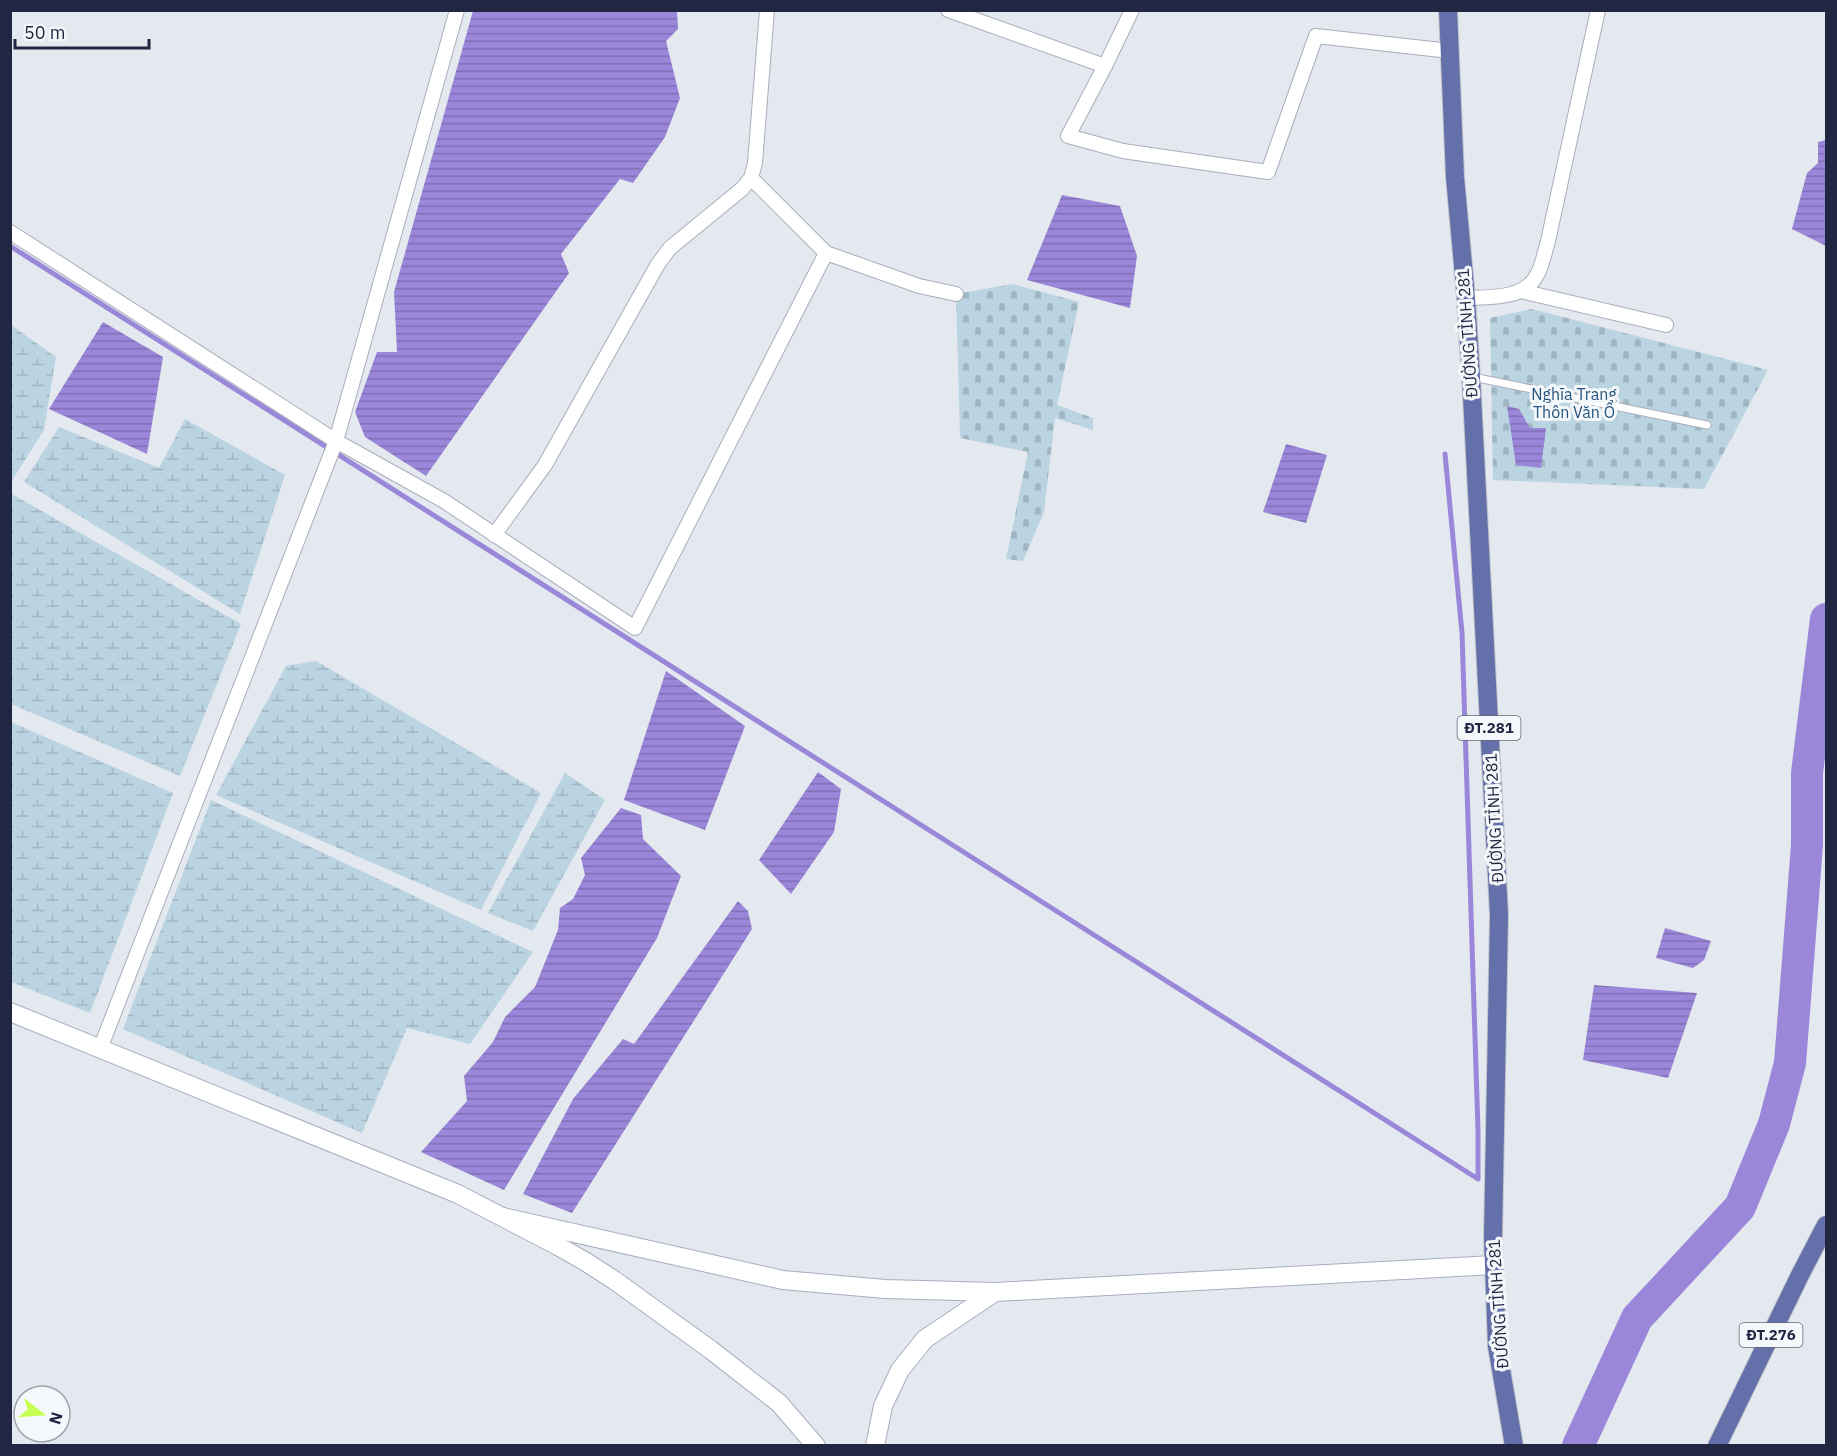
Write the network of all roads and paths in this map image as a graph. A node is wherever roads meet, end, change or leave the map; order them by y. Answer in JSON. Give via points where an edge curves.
{"nodes":[{"id":1,"x":457,"y":10,"type":"edge"},
{"id":2,"x":767,"y":10,"type":"edge"},
{"id":3,"x":948,"y":10,"type":"edge"},
{"id":4,"x":1132,"y":10,"type":"edge"},
{"id":5,"x":1448,"y":10,"type":"edge"},
{"id":6,"x":1598,"y":10,"type":"edge"},
{"id":7,"x":1450,"y":51,"type":"junction"},
{"id":8,"x":1105,"y":66,"type":"junction"},
{"id":9,"x":751,"y":178,"type":"junction"},
{"id":10,"x":10,"y":232,"type":"edge"},
{"id":11,"x":826,"y":253,"type":"junction"},
{"id":12,"x":1521,"y":291,"type":"junction"},
{"id":13,"x":956,"y":294,"type":"dead end"},
{"id":14,"x":1466,"y":298,"type":"junction"},
{"id":15,"x":1666,"y":325,"type":"dead end"},
{"id":16,"x":1471,"y":377,"type":"junction"},
{"id":17,"x":1707,"y":425,"type":"dead end"},
{"id":18,"x":336,"y":441,"type":"junction"},
{"id":19,"x":494,"y":535,"type":"junction"},
{"id":20,"x":10,"y":1012,"type":"edge"},
{"id":21,"x":100,"y":1049,"type":"junction"},
{"id":22,"x":503,"y":1217,"type":"junction"},
{"id":23,"x":1827,"y":1225,"type":"edge"},
{"id":24,"x":1494,"y":1265,"type":"junction"},
{"id":25,"x":995,"y":1292,"type":"junction"},
{"id":26,"x":816,"y":1446,"type":"edge"},
{"id":27,"x":875,"y":1446,"type":"edge"},
{"id":28,"x":1514,"y":1446,"type":"edge"},
{"id":29,"x":1717,"y":1446,"type":"edge"}],
"edges":[{"from":1,"to":18,"type":"street"},
{"from":2,"to":9,"type":"street"},
{"from":3,"to":8,"type":"street"},
{"from":4,"to":8,"type":"street"},
{"from":5,"to":7,"type":"main road","name":"ĐƯỜNG TỈNH 281","number":"ĐT.281"},
{"from":6,"to":12,"type":"street","via":[[1548,241],[1538,275]]},
{"from":7,"to":8,"type":"street","via":[[1316,36],[1268,172],[1123,151],[1068,136]]},
{"from":7,"to":14,"type":"main road","name":"ĐƯỜNG TỈNH 281","number":"ĐT.281","via":[[1455,177]]},
{"from":9,"to":11,"type":"street"},
{"from":9,"to":19,"type":"street","via":[[670,248],[658,264],[545,465]]},
{"from":10,"to":18,"type":"street"},
{"from":11,"to":13,"type":"street","via":[[919,286]]},
{"from":11,"to":19,"type":"street","via":[[635,628]]},
{"from":12,"to":14,"type":"street"},
{"from":12,"to":15,"type":"street"},
{"from":14,"to":16,"type":"main road","name":"ĐƯỜNG TỈNH 281","number":"ĐT.281"},
{"from":16,"to":17,"type":"lane"},
{"from":16,"to":24,"type":"main road","name":"ĐƯỜNG TỈNH 281","number":"ĐT.281","via":[[1499,915]]},
{"from":18,"to":19,"type":"street","via":[[444,501]]},
{"from":18,"to":21,"type":"street"},
{"from":20,"to":21,"type":"main road"},
{"from":21,"to":22,"type":"main road","via":[[458,1194]]},
{"from":22,"to":25,"type":"main road","via":[[783,1280],[885,1289]]},
{"from":22,"to":26,"type":"main road","via":[[586,1262],[711,1350],[779,1403]]},
{"from":23,"to":29,"type":"main road","number":"ĐT.276"},
{"from":24,"to":25,"type":"main road"},
{"from":24,"to":28,"type":"main road","name":"ĐƯỜNG TỈNH 281","number":"ĐT.281","via":[[1497,1346]]},
{"from":25,"to":27,"type":"main road","via":[[925,1339],[900,1370],[883,1406]]}]}
